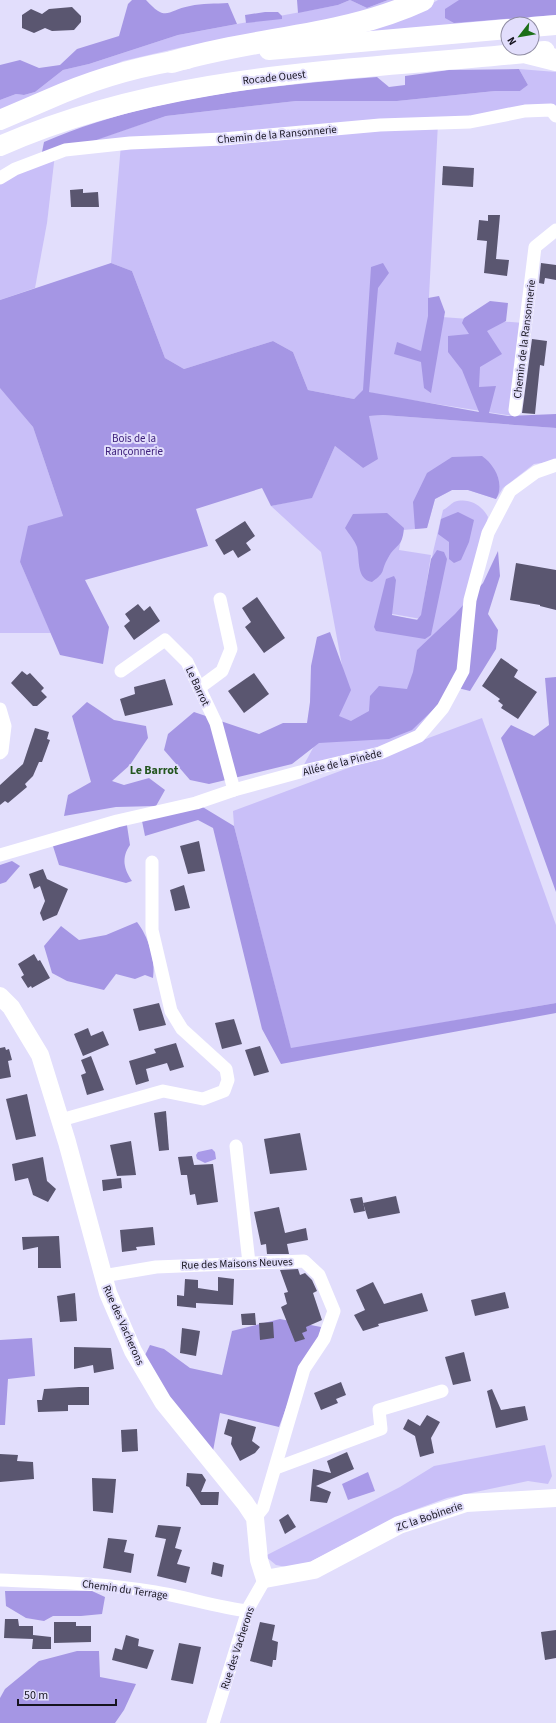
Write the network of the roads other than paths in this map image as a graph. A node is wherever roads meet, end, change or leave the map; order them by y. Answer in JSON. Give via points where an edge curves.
{"nodes":[{"id":1,"x":423,"y":0,"type":"edge"},
{"id":2,"x":556,"y":25,"type":"edge"},
{"id":3,"x":540,"y":26,"type":"edge"},
{"id":4,"x":500,"y":30,"type":"edge"},
{"id":5,"x":556,"y":50,"type":"edge"},
{"id":6,"x":540,"y":52,"type":"edge"},
{"id":7,"x":500,"y":55,"type":"edge"},
{"id":8,"x":540,"y":56,"type":"edge"},
{"id":9,"x":556,"y":60,"type":"edge"},
{"id":10,"x":172,"y":62,"type":"junction"},
{"id":11,"x":556,"y":116,"type":"edge"},
{"id":12,"x":0,"y":120,"type":"edge"},
{"id":13,"x":0,"y":146,"type":"edge"},
{"id":14,"x":0,"y":178,"type":"edge"},
{"id":15,"x":556,"y":230,"type":"edge"},
{"id":16,"x":515,"y":410,"type":"dead end"},
{"id":17,"x":556,"y":466,"type":"edge"},
{"id":18,"x":220,"y":599,"type":"dead end"},
{"id":19,"x":122,"y":671,"type":"dead end"},
{"id":20,"x":199,"y":688,"type":"junction"},
{"id":21,"x":0,"y":709,"type":"edge"},
{"id":22,"x":0,"y":753,"type":"edge"},
{"id":23,"x":234,"y":790,"type":"junction"},
{"id":24,"x":0,"y":855,"type":"edge"},
{"id":25,"x":152,"y":862,"type":"dead end"},
{"id":26,"x":0,"y":996,"type":"edge"},
{"id":27,"x":61,"y":1120,"type":"junction"},
{"id":28,"x":236,"y":1146,"type":"dead end"},
{"id":29,"x":249,"y":1263,"type":"junction"},
{"id":30,"x":104,"y":1276,"type":"junction"},
{"id":31,"x":442,"y":1391,"type":"dead end"},
{"id":32,"x":276,"y":1468,"type":"junction"},
{"id":33,"x":556,"y":1498,"type":"edge"},
{"id":34,"x":255,"y":1518,"type":"junction"},
{"id":35,"x":265,"y":1579,"type":"junction"},
{"id":36,"x":0,"y":1580,"type":"edge"},
{"id":37,"x":248,"y":1611,"type":"junction"},
{"id":38,"x":213,"y":1723,"type":"edge"}],
"edges":[{"from":1,"to":10,"type":"highway","via":[[352,26],[206,52]]},
{"from":2,"to":3,"type":"main road"},
{"from":4,"to":10,"type":"main road","via":[[229,53]]},
{"from":5,"to":6,"type":"main road","name":"Rocade Ouest"},
{"from":7,"to":13,"type":"main road","name":"Rocade Ouest","via":[[325,71],[203,86],[103,108]]},
{"from":8,"to":9,"type":"highway"},
{"from":10,"to":12,"type":"main road","via":[[98,81]]},
{"from":11,"to":14,"type":"street","name":"Chemin de la Ransonnerie","via":[[551,110],[525,111],[470,122],[380,125],[224,139],[126,143],[65,150],[15,169]]},
{"from":15,"to":16,"type":"street","name":"Chemin de la Ransonnerie","via":[[535,247]]},
{"from":17,"to":23,"type":"street","name":"Allée de la Pinède","via":[[536,472],[510,491],[488,533],[470,600],[463,671],[444,708],[419,736],[380,753]]},
{"from":18,"to":20,"type":"street","via":[[231,649],[222,671]]},
{"from":19,"to":20,"type":"street","name":"Le Barrot","via":[[165,640],[187,662]]},
{"from":20,"to":23,"type":"street","name":"Le Barrot","via":[[216,723]]},
{"from":21,"to":22,"type":"street","via":[[5,726]]},
{"from":23,"to":24,"type":"street","name":"Allée de la Pinède","via":[[196,803],[117,821]]},
{"from":25,"to":27,"type":"street","via":[[152,930],[171,1011],[182,1029],[226,1069],[228,1080],[224,1091],[203,1099],[162,1091]]},
{"from":26,"to":27,"type":"street","name":"Rue des Vacherons","via":[[11,1007],[40,1055]]},
{"from":27,"to":30,"type":"street","name":"Rue des Vacherons"},
{"from":28,"to":29,"type":"street"},
{"from":29,"to":30,"type":"street","name":"Rue des Maisons Neuves","via":[[156,1267]]},
{"from":29,"to":32,"type":"street","name":"Rue des Maisons Neuves","via":[[304,1261],[319,1275],[334,1311],[324,1339],[304,1369]]},
{"from":30,"to":34,"type":"street","name":"Rue des Vacherons","via":[[108,1293],[133,1351],[163,1402]]},
{"from":31,"to":32,"type":"street","via":[[379,1410],[382,1429]]},
{"from":32,"to":34,"type":"street","name":"Rue des Maisons Neuves","via":[[263,1508]]},
{"from":33,"to":35,"type":"street","name":"ZC la Bobinerie","via":[[466,1503],[399,1525],[314,1570]]},
{"from":34,"to":35,"type":"street","name":"Rue des Vacherons","via":[[259,1560]]},
{"from":35,"to":37,"type":"street","name":"Rue des Vacherons"},
{"from":36,"to":37,"type":"street","name":"Chemin du Terrage","via":[[84,1583],[140,1590]]},
{"from":37,"to":38,"type":"street","name":"Rue des Vacherons"}]}
